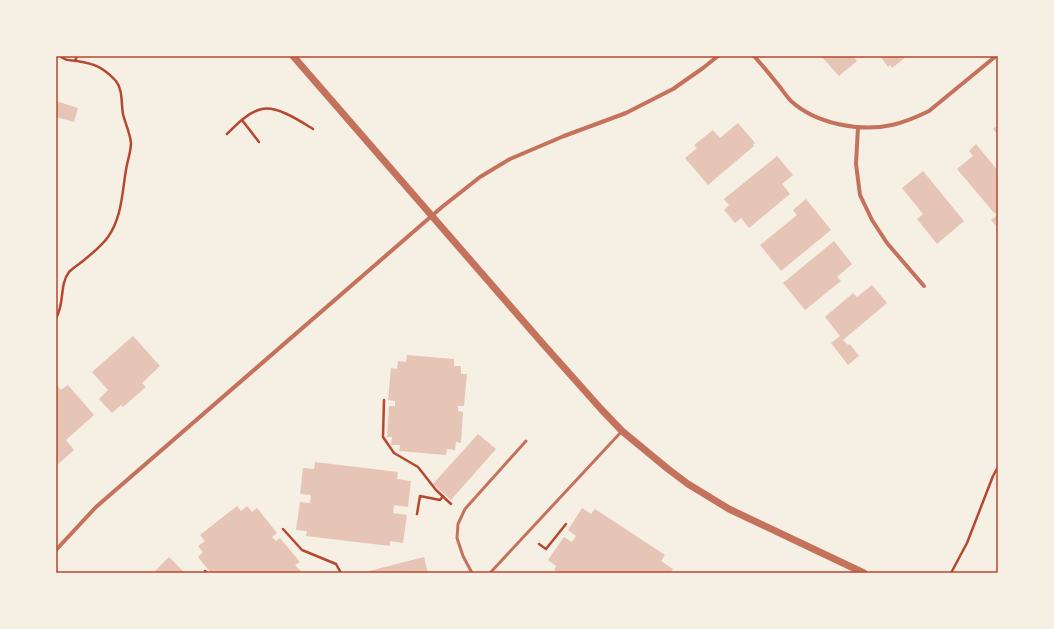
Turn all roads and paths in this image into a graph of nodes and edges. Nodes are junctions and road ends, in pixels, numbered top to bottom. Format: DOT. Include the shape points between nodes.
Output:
graph roads {
  1 [pos="60,56"];
  2 [pos="77,56"];
  3 [pos="293,56"];
  4 [pos="718,56"];
  5 [pos="754,56"];
  6 [pos="996,56"];
  7 [pos="75,61"];
  8 [pos="242,120"];
  9 [pos="858,127"];
  10 [pos="313,129"];
  11 [pos="226,134"];
  12 [pos="259,142"];
  13 [pos="433,216"];
  14 [pos="924,286"];
  15 [pos="56,318"];
  16 [pos="384,400"];
  17 [pos="622,431"];
  18 [pos="526,441"];
  19 [pos="998,467"];
  20 [pos="993,476"];
  21 [pos="998,478"];
  22 [pos="443,496"];
  23 [pos="451,504"];
  24 [pos="417,514"];
  25 [pos="566,524"];
  26 [pos="283,529"];
  27 [pos="539,544"];
  28 [pos="56,550"];
  29 [pos="341,573"];
  30 [pos="472,573"];
  31 [pos="490,573"];
  32 [pos="864,573"];
  33 [pos="951,573"];
  1 -- 7 [label="path" via="68,61"];
  2 -- 7 [label="path"];
  3 -- 13 [label="street"];
  4 -- 13 [label="street" via="673,89 626,113 510,159 474,181"];
  5 -- 9 [label="street" via="791,101 828,121"];
  6 -- 9 [label="street" via="920,116 890,126"];
  7 -- 15 [label="path" via="100,67 117,82 131,143 117,220 108,238 69,271 65,278 60,312"];
  8 -- 10 [label="path" via="262,109 275,110"];
  8 -- 11 [label="path"];
  8 -- 12 [label="path"];
  9 -- 14 [label="street" via="856,164 860,195 887,243"];
  13 -- 17 [label="street" via="549,351"];
  13 -- 28 [label="street" via="96,507"];
  16 -- 22 [label="path" via="383,437 394,452 418,467"];
  17 -- 31 [label="lane"];
  17 -- 32 [label="street" via="688,484 729,509"];
  18 -- 30 [label="lane" via="465,509 458,524 457,538"];
  19 -- 20 [label="path"];
  20 -- 21 [label="path"];
  20 -- 33 [label="path" via="967,543"];
  22 -- 23 [label="path"];
  22 -- 24 [label="path" via="440,500 420,496"];
  25 -- 27 [label="path" via="546,549"];
  26 -- 29 [label="path" via="302,550 336,564"];
}
